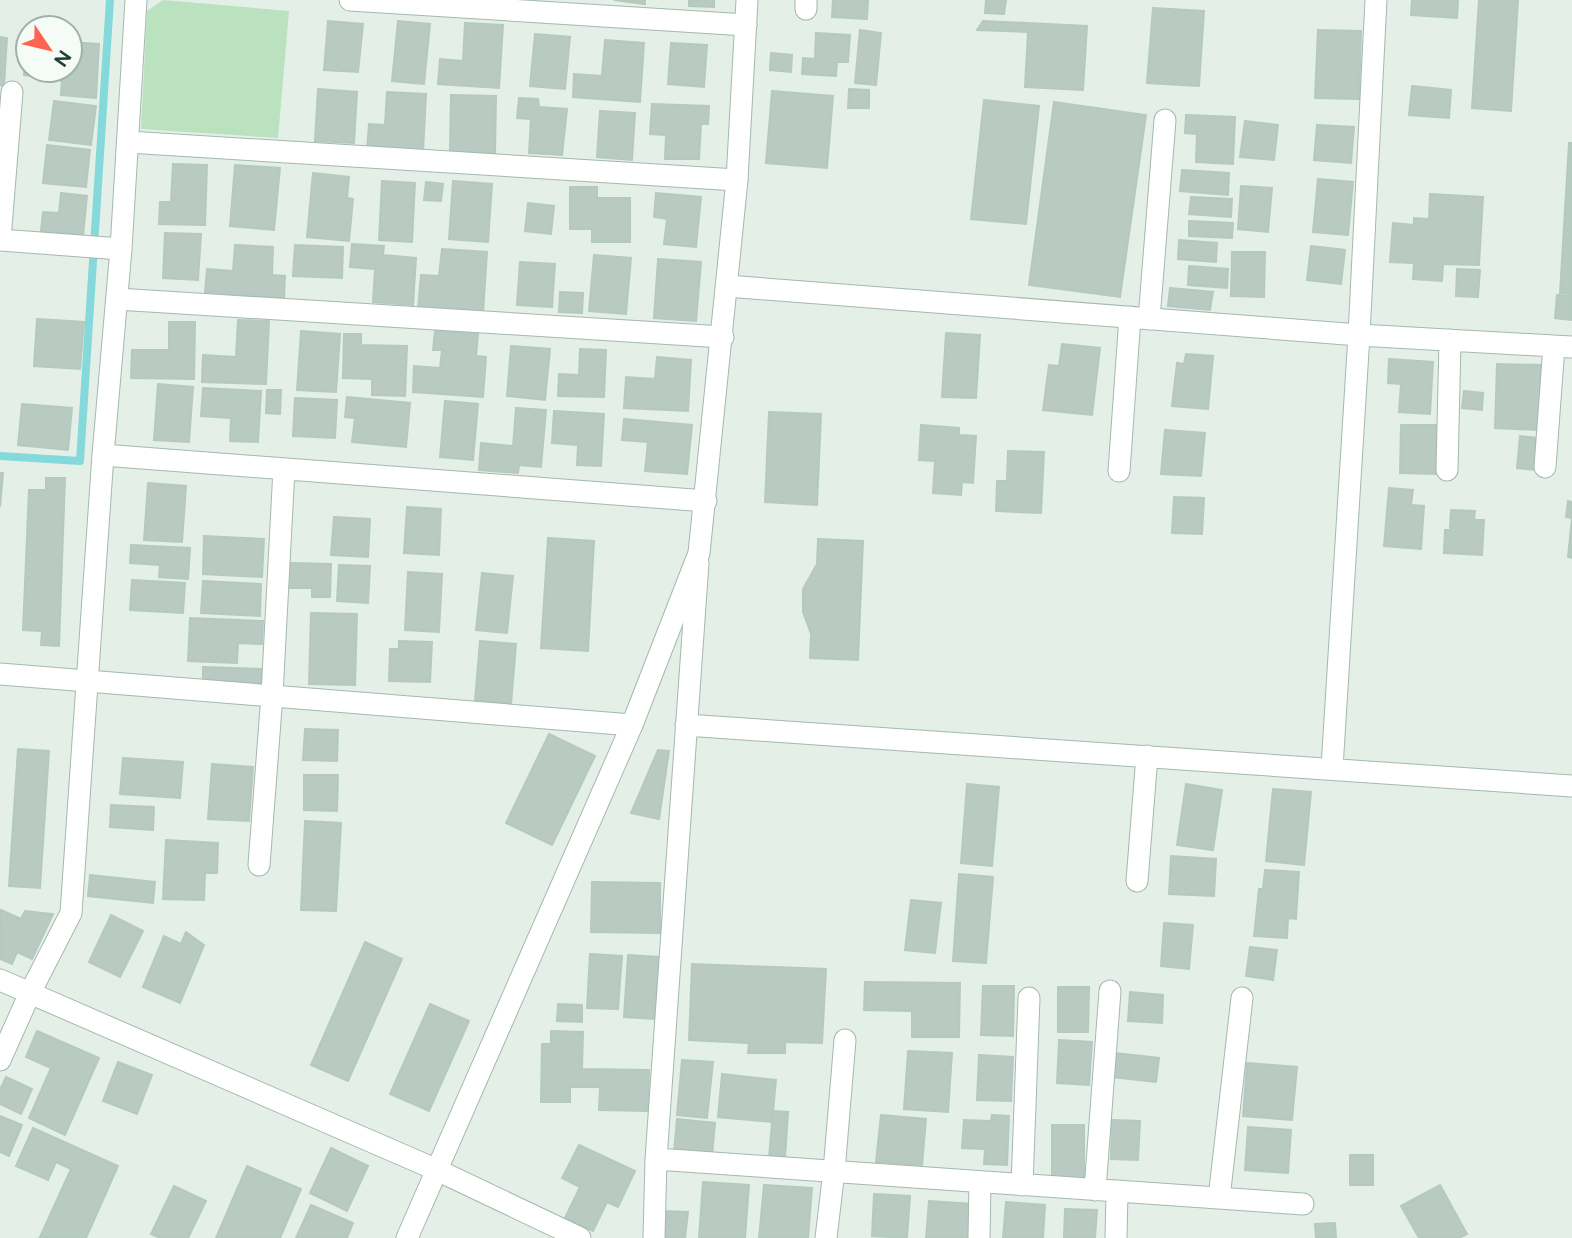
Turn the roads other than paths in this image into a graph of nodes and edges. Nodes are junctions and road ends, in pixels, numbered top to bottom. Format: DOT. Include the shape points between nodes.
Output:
graph roads {
  1 [pos="136,0"];
  2 [pos="350,0"];
  3 [pos="747,0"];
  4 [pos="1376,0"];
  5 [pos="746,25"];
  6 [pos="12,92"];
  7 [pos="1165,120"];
  8 [pos="128,142"];
  9 [pos="737,180"];
  10 [pos="0,240"];
  11 [pos="121,249"];
  12 [pos="727,286"];
  13 [pos="117,299"];
  14 [pos="1140,318"];
  15 [pos="1359,335"];
  16 [pos="723,337"];
  17 [pos="1450,340"];
  18 [pos="1563,346"];
  19 [pos="103,455"];
  20 [pos="1545,467"];
  21 [pos="284,469"];
  22 [pos="1447,470"];
  23 [pos="1119,471"];
  24 [pos="706,501"];
  25 [pos="699,553"];
  26 [pos="0,674"];
  27 [pos="87,679"];
  28 [pos="272,695"];
  29 [pos="632,725"];
  30 [pos="686,725"];
  31 [pos="1147,756"];
  32 [pos="1332,768"];
  33 [pos="1572,786"];
  34 [pos="259,864"];
  35 [pos="1137,881"];
  36 [pos="0,980"];
  37 [pos="1110,991"];
  38 [pos="30,993"];
  39 [pos="1029,998"];
  40 [pos="1242,998"];
  41 [pos="845,1040"];
  42 [pos="0,1060"];
  43 [pos="656,1159"];
  44 [pos="437,1170"];
  45 [pos="834,1171"];
  46 [pos="980,1182"];
  47 [pos="1022,1185"];
  48 [pos="1095,1190"];
  49 [pos="1117,1192"];
  50 [pos="1219,1198"];
  51 [pos="1303,1204"];
  52 [pos="407,1238"];
  53 [pos="580,1238"];
  54 [pos="654,1238"];
  55 [pos="826,1238"];
  56 [pos="979,1238"];
  57 [pos="1116,1238"];
  1 -- 8 [label="street"];
  2 -- 5 [label="street"];
  3 -- 5 [label="street"];
  4 -- 15 [label="street"];
  5 -- 9 [label="street"];
  6 -- 10 [label="street"];
  7 -- 14 [label="street"];
  8 -- 9 [label="street"];
  8 -- 11 [label="street"];
  9 -- 12 [label="street"];
  10 -- 11 [label="street"];
  11 -- 13 [label="street"];
  12 -- 14 [label="street"];
  12 -- 16 [label="street"];
  13 -- 16 [label="street"];
  13 -- 19 [label="street"];
  14 -- 15 [label="street"];
  14 -- 23 [label="street"];
  15 -- 17 [label="street"];
  15 -- 32 [label="street"];
  16 -- 24 [label="street"];
  17 -- 18 [label="street"];
  17 -- 22 [label="street"];
  18 -- 20 [label="street"];
  19 -- 21 [label="street"];
  19 -- 27 [label="street"];
  21 -- 24 [label="street"];
  21 -- 28 [label="street"];
  24 -- 25 [label="street"];
  25 -- 29 [label="street"];
  25 -- 30 [label="street"];
  26 -- 27 [label="street"];
  27 -- 28 [label="street"];
  27 -- 38 [label="street" via="71,913"];
  28 -- 29 [label="street"];
  28 -- 34 [label="street"];
  29 -- 44 [label="street"];
  30 -- 31 [label="street"];
  30 -- 43 [label="street"];
  31 -- 32 [label="street"];
  31 -- 35 [label="street"];
  32 -- 33 [label="street"];
  36 -- 38 [label="street"];
  37 -- 48 [label="street"];
  38 -- 42 [label="street"];
  38 -- 44 [label="street"];
  39 -- 47 [label="street"];
  40 -- 50 [label="street"];
  41 -- 45 [label="street"];
  43 -- 45 [label="street"];
  43 -- 54 [label="street"];
  44 -- 52 [label="street"];
  44 -- 53 [label="street"];
  45 -- 46 [label="street"];
  45 -- 55 [label="street"];
  46 -- 47 [label="street"];
  46 -- 56 [label="street"];
  47 -- 48 [label="street"];
  48 -- 49 [label="street"];
  49 -- 50 [label="street"];
  49 -- 57 [label="street"];
  50 -- 51 [label="street"];
}
